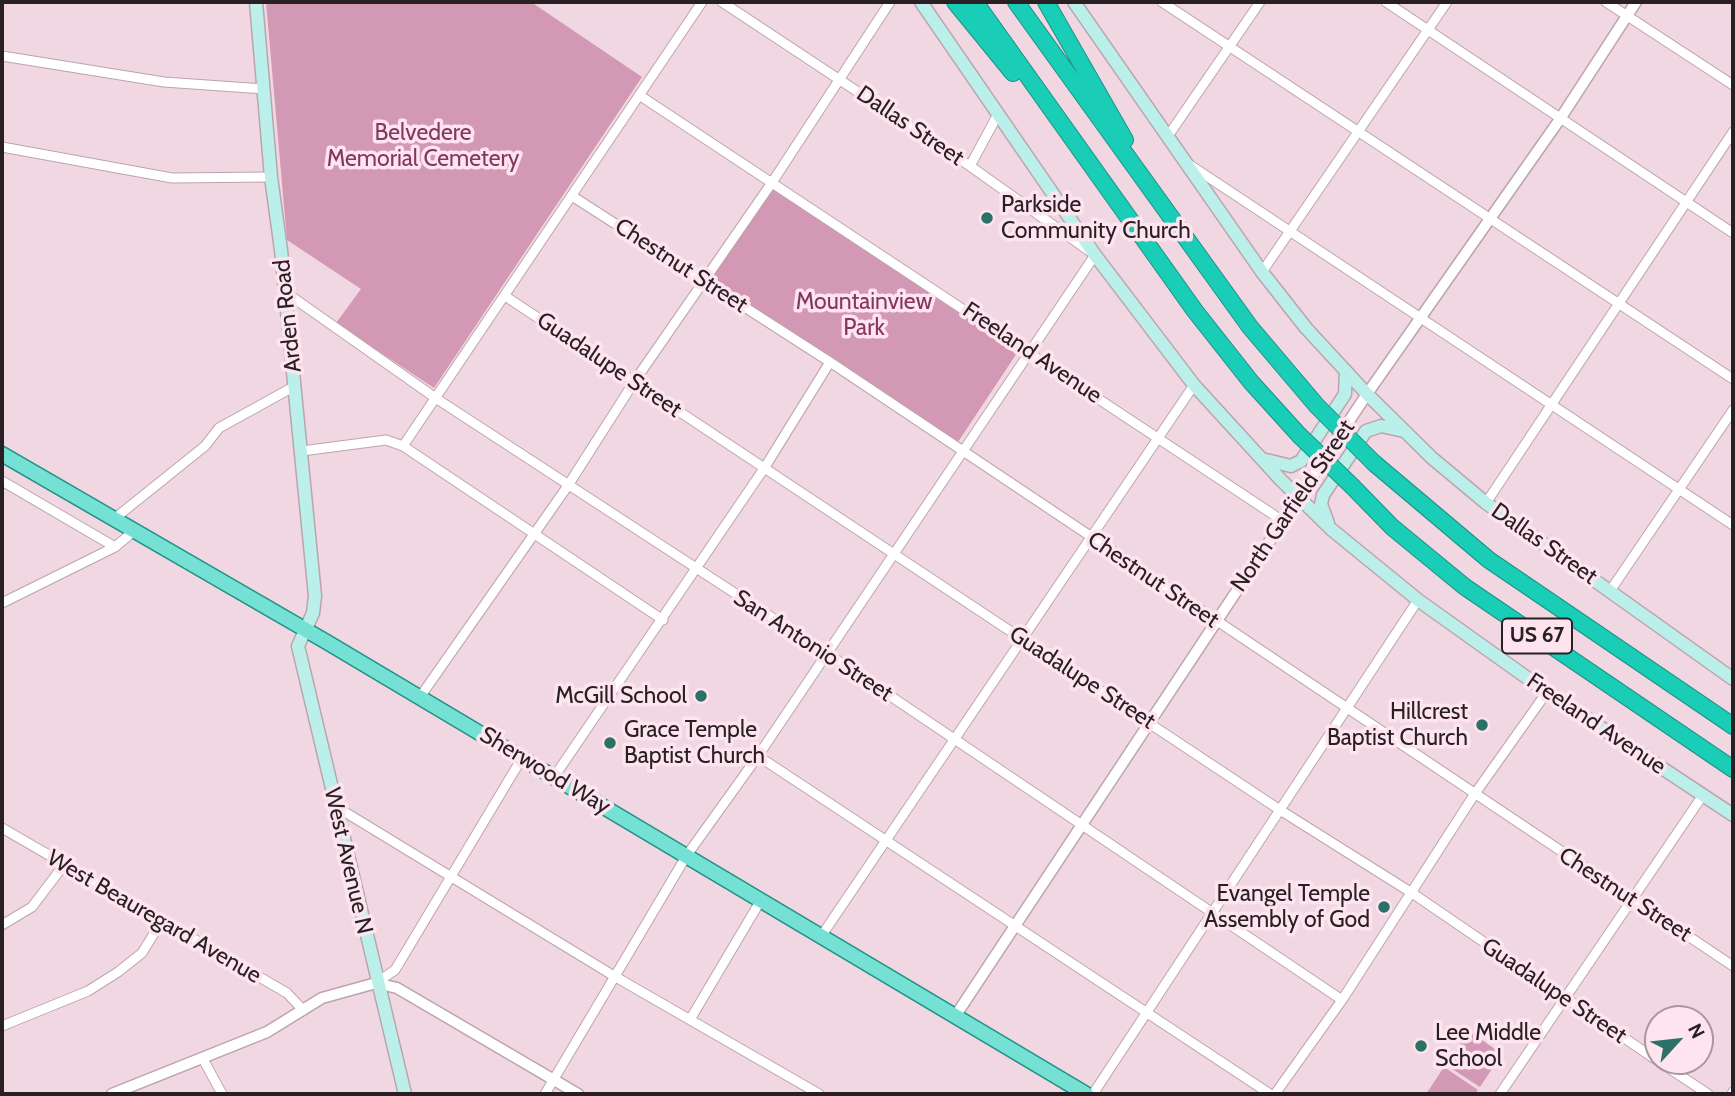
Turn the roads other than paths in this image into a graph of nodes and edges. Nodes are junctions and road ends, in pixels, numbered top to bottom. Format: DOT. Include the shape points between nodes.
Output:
graph roads {
  1 [pos="256,2"];
  2 [pos="702,2"];
  3 [pos="722,2"];
  4 [pos="890,2"];
  5 [pos="921,2"];
  6 [pos="955,2"];
  7 [pos="975,2"];
  8 [pos="1016,2"];
  9 [pos="1046,2"];
  10 [pos="1074,2"];
  11 [pos="1162,2"];
  12 [pos="1260,2"];
  13 [pos="1386,2"];
  14 [pos="1447,2"];
  15 [pos="1606,2"];
  16 [pos="1636,2"];
  17 [pos="1626,15"];
  18 [pos="1428,29"];
  19 [pos="1230,48"];
  20 [pos="2,56"];
  21 [pos="840,79"];
  22 [pos="1733,85"];
  23 [pos="264,89"];
  24 [pos="639,95"];
  25 [pos="997,116"];
  26 [pos="1560,119"];
  27 [pos="1359,131"];
  28 [pos="1733,132"];
  29 [pos="1168,136"];
  30 [pos="2,147"];
  31 [pos="1189,165"];
  32 [pos="970,166"];
  33 [pos="271,177"];
  34 [pos="773,181"];
  35 [pos="572,196"];
  36 [pos="1687,202"];
  37 [pos="1167,215"];
  38 [pos="1126,216"];
  39 [pos="1491,219"];
  40 [pos="1290,230"];
  41 [pos="1733,233"];
  42 [pos="1095,255"];
  43 [pos="1262,272"];
  44 [pos="704,281"];
  45 [pos="285,292"];
  46 [pos="505,296"];
  47 [pos="1619,303"];
  48 [pos="1420,317"];
  49 [pos="1029,351"];
  50 [pos="830,362"];
  51 [pos="1346,370"];
  52 [pos="1733,379"];
  53 [pos="634,382"];
  54 [pos="1194,385"];
  55 [pos="295,386"];
  56 [pos="1367,394"];
  57 [pos="437,399"];
  58 [pos="1550,406"];
  59 [pos="1733,411"];
  60 [pos="1404,431"];
  61 [pos="1158,437"];
  62 [pos="403,446"];
  63 [pos="302,451"];
  64 [pos="960,451"];
  65 [pos="2,454"];
  66 [pos="1262,459"];
  67 [pos="765,467"];
  68 [pos="2,481"];
  69 [pos="568,487"];
  70 [pos="1679,489"];
  71 [pos="1299,497"];
  72 [pos="1486,503"];
  73 [pos="114,519"];
  74 [pos="1283,521"];
  75 [pos="1733,526"];
  76 [pos="1331,528"];
  77 [pos="134,531"];
  78 [pos="533,531"];
  79 [pos="1091,539"];
  80 [pos="115,547"];
  81 [pos="892,553"];
  82 [pos="695,569"];
  83 [pos="1610,591"];
  84 [pos="1418,600"];
  85 [pos="2,603"];
  86 [pos="663,620"];
  87 [pos="1216,622"];
  88 [pos="305,629"];
  89 [pos="1592,630"];
  90 [pos="1024,640"];
  91 [pos="825,652"];
  92 [pos="1733,679"];
  93 [pos="1547,692"];
  94 [pos="420,697"];
  95 [pos="1628,700"];
  96 [pos="1347,709"];
  97 [pos="1733,713"];
  98 [pos="1150,722"];
  99 [pos="1733,726"];
  100 [pos="955,741"];
  101 [pos="758,756"];
  102 [pos="522,758"];
  103 [pos="1733,769"];
  104 [pos="554,777"];
  105 [pos="1733,780"];
  106 [pos="1474,795"];
  107 [pos="1703,795"];
  108 [pos="335,806"];
  109 [pos="1280,810"];
  110 [pos="1733,815"];
  111 [pos="1080,827"];
  112 [pos="2,828"];
  113 [pos="886,842"];
  114 [pos="687,855"];
  115 [pos="64,866"];
  116 [pos="453,875"];
  117 [pos="1412,893"];
  118 [pos="761,900"];
  119 [pos="1632,900"];
  120 [pos="1212,914"];
  121 [pos="161,922"];
  122 [pos="2,925"];
  123 [pos="1014,927"];
  124 [pos="822,935"];
  125 [pos="1733,965"];
  126 [pos="614,976"];
  127 [pos="376,983"];
  128 [pos="1566,999"];
  129 [pos="1342,1000"];
  130 [pos="303,1010"];
  131 [pos="1148,1011"];
  132 [pos="956,1015"];
  133 [pos="691,1018"];
  134 [pos="2,1026"];
  135 [pos="1644,1052"];
  136 [pos="203,1059"];
  137 [pos="1679,1075"];
  138 [pos="553,1080"];
  139 [pos="112,1094"];
  140 [pos="222,1094"];
  141 [pos="404,1094"];
  142 [pos="545,1094"];
  143 [pos="578,1094"];
  144 [pos="819,1094"];
  145 [pos="1086,1094"];
  146 [pos="1093,1094"];
  147 [pos="1273,1094"];
  148 [pos="1500,1094"];
  149 [pos="1708,1094"];
  1 -- 23 [label="main road, Arden Road"];
  2 -- 24 [label="street"];
  3 -- 21 [label="street, Dallas Street"];
  4 -- 21 [label="street"];
  5 -- 25 [label="main road, Freeland Avenue"];
  6 -- 38 [label="highway"];
  7 -- 38 [label="highway, US 67"];
  8 -- 37 [label="highway, US 67"];
  9 -- 37 [label="highway"];
  10 -- 29 [label="main road, Dallas Street"];
  11 -- 19 [label="street"];
  12 -- 19 [label="street"];
  13 -- 18 [label="street"];
  14 -- 18 [label="street"];
  15 -- 17 [label="street"];
  16 -- 17 [label="street, North Garfield Street"];
  17 -- 22 [label="street"];
  17 -- 26 [label="street, North Garfield Street"];
  18 -- 26 [label="street"];
  18 -- 27 [label="street"];
  19 -- 27 [label="street"];
  19 -- 29 [label="street"];
  20 -- 23 [label="street" via="164,82"];
  21 -- 32 [label="street, Dallas Street"];
  21 -- 34 [label="street"];
  23 -- 33 [label="main road, Arden Road"];
  24 -- 34 [label="street, Freeland Avenue"];
  24 -- 35 [label="street"];
  25 -- 32 [label="street"];
  25 -- 42 [label="main road, Freeland Avenue"];
  26 -- 36 [label="street"];
  26 -- 39 [label="street, North Garfield Street"];
  27 -- 39 [label="street"];
  27 -- 40 [label="street"];
  28 -- 36 [label="street"];
  29 -- 31 [label="main road, Dallas Street"];
  30 -- 33 [label="street" via="172,178"];
  31 -- 40 [label="street"];
  31 -- 43 [label="main road, Dallas Street"];
  32 -- 42 [label="street, Dallas Street"];
  33 -- 45 [label="main road, Arden Road"];
  34 -- 44 [label="street"];
  34 -- 49 [label="street, Freeland Avenue"];
  35 -- 44 [label="street, Chestnut Street"];
  35 -- 46 [label="street"];
  36 -- 41 [label="street"];
  36 -- 47 [label="street"];
  37 -- 89 [label="highway, US 67, bridge" via="1250,327 1317,406 1374,463 1489,560"];
  38 -- 95 [label="highway, US 67, bridge" via="1251,383 1392,527 1465,587"];
  39 -- 47 [label="street"];
  39 -- 48 [label="street, North Garfield Street"];
  40 -- 43 [label="street"];
  40 -- 48 [label="street"];
  42 -- 49 [label="street"];
  42 -- 54 [label="main road, Freeland Avenue"];
  43 -- 51 [label="main road, Dallas Street"];
  44 -- 50 [label="street, Chestnut Street"];
  44 -- 53 [label="street"];
  45 -- 55 [label="main road, Arden Road"];
  45 -- 57 [label="street, San Antonio Street"];
  46 -- 53 [label="street, Guadalupe Street"];
  46 -- 57 [label="street"];
  47 -- 52 [label="street"];
  47 -- 58 [label="street"];
  48 -- 56 [label="street, North Garfield Street"];
  48 -- 58 [label="street"];
  49 -- 61 [label="street, Freeland Avenue"];
  49 -- 64 [label="street"];
  50 -- 64 [label="street, Chestnut Street"];
  50 -- 67 [label="street"];
  51 -- 56 [label="main road, Dallas Street"];
  51 -- 66 [label="main road" via="1345,394 1301,461 1291,467"];
  53 -- 67 [label="street, Guadalupe Street"];
  53 -- 69 [label="street"];
  54 -- 61 [label="street"];
  54 -- 66 [label="main road, Freeland Avenue"];
  55 -- 63 [label="main road, Arden Road"];
  55 -- 73 [label="street" via="219,428 205,446"];
  56 -- 60 [label="main road, Dallas Street"];
  56 -- 71 [label="street, North Garfield Street"];
  57 -- 62 [label="street"];
  57 -- 69 [label="street, San Antonio Street"];
  58 -- 70 [label="street"];
  58 -- 72 [label="street"];
  59 -- 70 [label="street"];
  60 -- 72 [label="main road, Dallas Street"];
  60 -- 76 [label="main road" via="1381,426 1366,431 1323,495 1321,505"];
  61 -- 74 [label="street, Freeland Avenue"];
  61 -- 79 [label="street"];
  62 -- 63 [label="street" via="386,440"];
  62 -- 78 [label="street"];
  63 -- 88 [label="main road, Arden Road" via="315,596"];
  64 -- 79 [label="street, Chestnut Street"];
  64 -- 81 [label="street"];
  65 -- 73 [label="main road, Sherwood Way"];
  66 -- 71 [label="main road, Freeland Avenue"];
  67 -- 81 [label="street, Guadalupe Street"];
  67 -- 82 [label="street"];
  68 -- 80 [label="street"];
  69 -- 78 [label="street"];
  69 -- 82 [label="street, San Antonio Street"];
  70 -- 75 [label="street"];
  70 -- 83 [label="street"];
  71 -- 74 [label="street, North Garfield Street"];
  71 -- 76 [label="main road, Freeland Avenue"];
  72 -- 83 [label="main road, Dallas Street"];
  73 -- 77 [label="main road, Sherwood Way"];
  74 -- 87 [label="street, North Garfield Street"];
  76 -- 84 [label="main road, Freeland Avenue"];
  77 -- 80 [label="street"];
  77 -- 88 [label="main road, Sherwood Way"];
  78 -- 86 [label="street"];
  78 -- 94 [label="street"];
  79 -- 87 [label="street, Chestnut Street"];
  79 -- 90 [label="street"];
  80 -- 85 [label="street"];
  81 -- 90 [label="street, Guadalupe Street"];
  81 -- 91 [label="street"];
  82 -- 86 [label="street"];
  82 -- 91 [label="street, San Antonio Street"];
  83 -- 92 [label="main road, Dallas Street"];
  84 -- 93 [label="main road, Freeland Avenue"];
  84 -- 96 [label="street"];
  86 -- 104 [label="street"];
  87 -- 96 [label="street, Chestnut Street"];
  87 -- 98 [label="street, North Garfield Street"];
  88 -- 94 [label="main road, Sherwood Way"];
  88 -- 108 [label="main road, West Avenue N" via="298,646"];
  89 -- 97 [label="highway"];
  89 -- 99 [label="highway, US 67"];
  90 -- 98 [label="street, Guadalupe Street"];
  90 -- 100 [label="street"];
  91 -- 100 [label="street, San Antonio Street"];
  91 -- 101 [label="street"];
  93 -- 106 [label="street"];
  93 -- 107 [label="main road, Freeland Avenue"];
  94 -- 102 [label="main road, Sherwood Way"];
  95 -- 103 [label="highway, US 67"];
  95 -- 105 [label="highway"];
  96 -- 106 [label="street, Chestnut Street"];
  96 -- 109 [label="street"];
  98 -- 109 [label="street, Guadalupe Street"];
  98 -- 111 [label="street, North Garfield Street"];
  100 -- 111 [label="street, San Antonio Street"];
  100 -- 113 [label="street"];
  101 -- 113 [label="street"];
  101 -- 114 [label="street"];
  102 -- 104 [label="main road, Sherwood Way"];
  102 -- 116 [label="street"];
  104 -- 114 [label="main road, Sherwood Way"];
  106 -- 117 [label="street"];
  106 -- 119 [label="street, Chestnut Street"];
  107 -- 110 [label="main road, Freeland Avenue"];
  107 -- 119 [label="street"];
  108 -- 116 [label="street"];
  108 -- 127 [label="main road, West Avenue N"];
  109 -- 117 [label="street, Guadalupe Street"];
  109 -- 120 [label="street"];
  111 -- 120 [label="street, San Antonio Street"];
  111 -- 123 [label="street, North Garfield Street"];
  112 -- 115 [label="street, West Beauregard Avenue"];
  113 -- 123 [label="street"];
  113 -- 124 [label="street"];
  114 -- 118 [label="main road, Sherwood Way"];
  114 -- 126 [label="street"];
  115 -- 121 [label="street, West Beauregard Avenue"];
  115 -- 122 [label="street" via="32,907"];
  116 -- 126 [label="street"];
  116 -- 127 [label="street" via="395,970"];
  117 -- 128 [label="street, Guadalupe Street"];
  117 -- 129 [label="street"];
  118 -- 124 [label="main road, Sherwood Way"];
  118 -- 133 [label="street"];
  119 -- 125 [label="street, Chestnut Street"];
  119 -- 128 [label="street"];
  120 -- 129 [label="street, San Antonio Street"];
  120 -- 131 [label="street"];
  121 -- 130 [label="street, West Beauregard Avenue" via="287,993"];
  121 -- 134 [label="street" via="142,953 118,972 88,991"];
  123 -- 131 [label="street"];
  123 -- 132 [label="street, North Garfield Street"];
  124 -- 132 [label="main road, Sherwood Way"];
  126 -- 133 [label="street"];
  126 -- 138 [label="street"];
  127 -- 130 [label="street" via="322,998"];
  127 -- 138 [label="street" via="397,988"];
  127 -- 141 [label="main road, West Avenue N"];
  128 -- 135 [label="street, Guadalupe Street"];
  128 -- 148 [label="street"];
  129 -- 147 [label="street"];
  130 -- 136 [label="street" via="267,1032"];
  131 -- 146 [label="street"];
  131 -- 147 [label="street"];
  132 -- 145 [label="main road, Sherwood Way"];
  133 -- 144 [label="street"];
  136 -- 139 [label="street"];
  136 -- 140 [label="street"];
  137 -- 149 [label="street, Guadalupe Street"];
  138 -- 142 [label="street"];
  138 -- 143 [label="street"];
}
